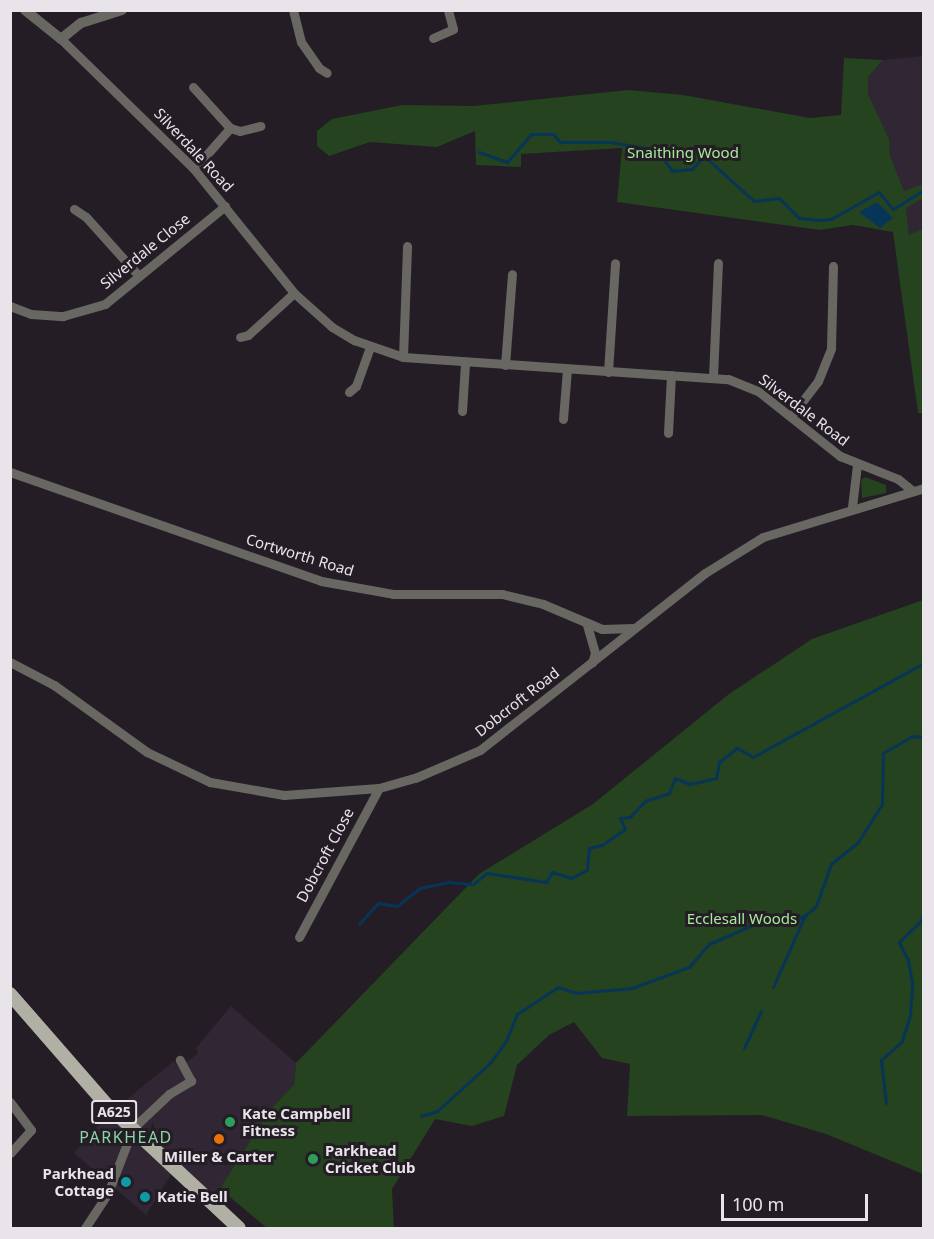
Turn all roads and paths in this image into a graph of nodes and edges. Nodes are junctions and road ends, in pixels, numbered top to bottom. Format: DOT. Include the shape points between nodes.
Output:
graph roads {
  1 [pos="25,10"];
  2 [pos="122,10"];
  3 [pos="293,10"];
  4 [pos="448,10"];
  5 [pos="434,38"];
  6 [pos="61,39"];
  7 [pos="327,73"];
  8 [pos="193,87"];
  9 [pos="260,126"];
  10 [pos="230,128"];
  11 [pos="194,169"];
  12 [pos="225,206"];
  13 [pos="74,209"];
  14 [pos="407,246"];
  15 [pos="615,263"];
  16 [pos="718,263"];
  17 [pos="833,266"];
  18 [pos="512,274"];
  19 [pos="139,276"];
  20 [pos="294,293"];
  21 [pos="10,306"];
  22 [pos="240,337"];
  23 [pos="370,347"];
  24 [pos="403,357"];
  25 [pos="465,363"];
  26 [pos="505,365"];
  27 [pos="567,369"];
  28 [pos="608,372"];
  29 [pos="671,375"];
  30 [pos="713,377"];
  31 [pos="349,392"];
  32 [pos="462,411"];
  33 [pos="791,416"];
  34 [pos="563,419"];
  35 [pos="668,433"];
  36 [pos="857,465"];
  37 [pos="10,472"];
  38 [pos="924,488"];
  39 [pos="913,491"];
  40 [pos="852,507"];
  41 [pos="587,625"];
  42 [pos="636,628"];
  43 [pos="10,662"];
  44 [pos="592,663"];
  45 [pos="379,788"];
  46 [pos="299,937"];
  47 [pos="10,994"];
  48 [pos="180,1060"];
  49 [pos="10,1102"];
  50 [pos="132,1128"];
  51 [pos="10,1153"];
  52 [pos="225,1223"];
  53 [pos="85,1228"];
  54 [pos="239,1228"];
  1 -- 6 [label="street"];
  2 -- 6 [label="street" via="81,22"];
  3 -- 7 [label="street" via="301,42"];
  4 -- 5 [label="street" via="453,29"];
  6 -- 11 [label="street, Silverdale Road"];
  8 -- 10 [label="street"];
  9 -- 10 [label="street" via="240,131"];
  10 -- 11 [label="street"];
  11 -- 12 [label="street, Silverdale Road"];
  12 -- 19 [label="street, Silverdale Close"];
  12 -- 20 [label="street, Silverdale Road"];
  13 -- 19 [label="street" via="86,216"];
  14 -- 24 [label="street"];
  15 -- 28 [label="street"];
  16 -- 30 [label="street"];
  17 -- 33 [label="street" via="831,348 818,381"];
  18 -- 26 [label="street"];
  19 -- 21 [label="street, Silverdale Close" via="105,304 77,314 47,316"];
  20 -- 22 [label="street" via="248,335"];
  20 -- 23 [label="street, Silverdale Road" via="332,327"];
  23 -- 24 [label="street, Silverdale Road"];
  23 -- 31 [label="street" via="356,386"];
  24 -- 25 [label="street, Silverdale Road"];
  25 -- 26 [label="street, Silverdale Road"];
  25 -- 32 [label="street"];
  26 -- 27 [label="street, Silverdale Road"];
  27 -- 28 [label="street, Silverdale Road"];
  27 -- 34 [label="street"];
  28 -- 29 [label="street, Silverdale Road"];
  29 -- 30 [label="street, Silverdale Road"];
  29 -- 35 [label="street"];
  30 -- 33 [label="street, Silverdale Road" via="744,384"];
  33 -- 36 [label="street, Silverdale Road"];
  36 -- 39 [label="street, Silverdale Road" via="898,479"];
  36 -- 40 [label="street"];
  37 -- 41 [label="street, Cortworth Road" via="321,580 393,594 502,594 543,604"];
  38 -- 39 [label="street, Dobcroft Road"];
  39 -- 40 [label="street, Dobcroft Road"];
  40 -- 42 [label="street, Dobcroft Road" via="763,537 705,573"];
  41 -- 42 [label="street, Cortworth Road" via="616,631"];
  41 -- 44 [label="street" via="595,653"];
  42 -- 44 [label="street, Dobcroft Road"];
  43 -- 45 [label="street, Dobcroft Road" via="54,685 147,752 210,782 285,795"];
  44 -- 45 [label="street, Dobcroft Road" via="480,750"];
  45 -- 46 [label="street, Dobcroft Close"];
  47 -- 50 [label="main road, A625" via="107,1106"];
  48 -- 50 [label="street" via="191,1081 169,1094"];
  49 -- 51 [label="street" via="31,1130"];
  50 -- 52 [label="main road, A625"];
  50 -- 53 [label="street" via="108,1193"];
  52 -- 54 [label="main road, A625"];
}
